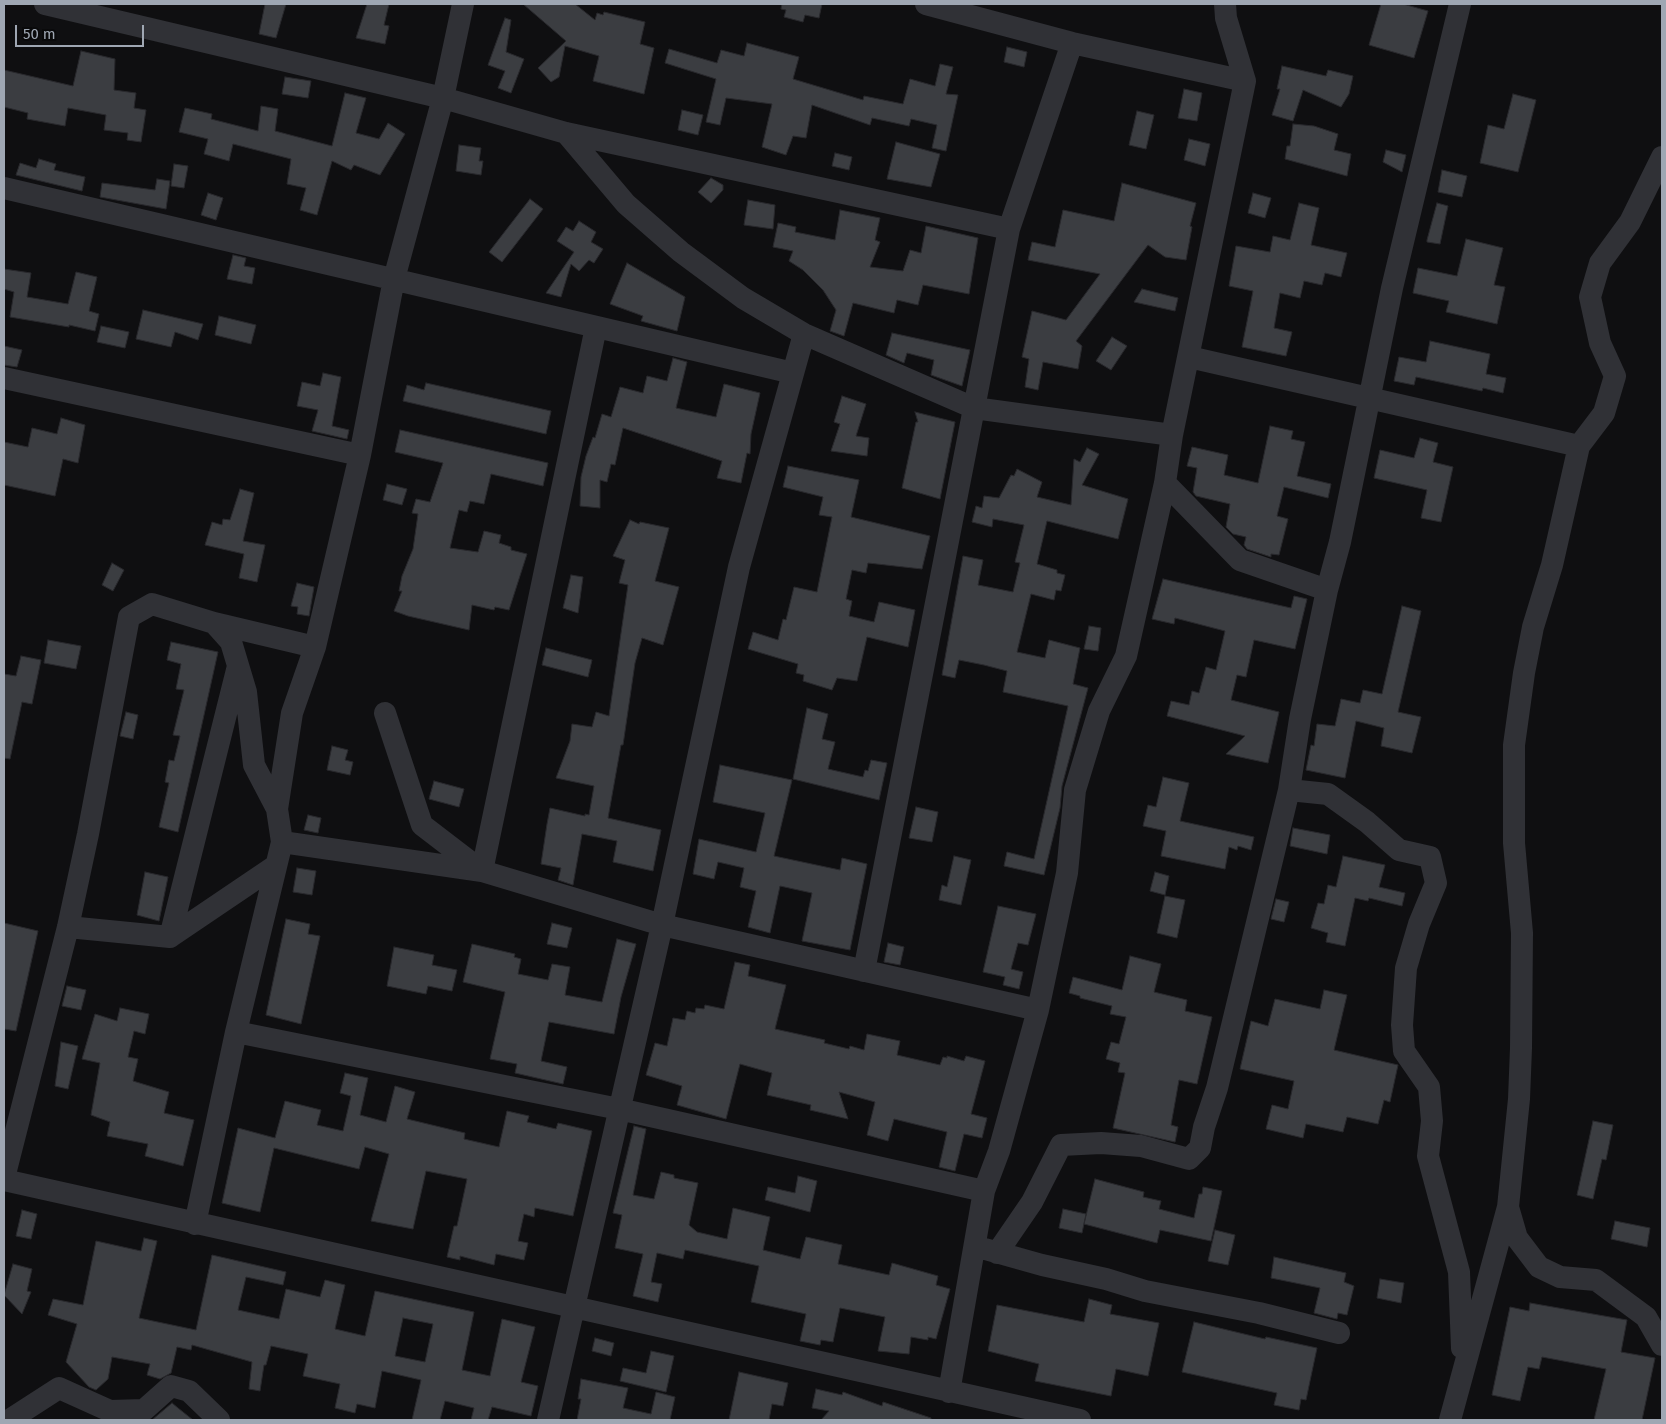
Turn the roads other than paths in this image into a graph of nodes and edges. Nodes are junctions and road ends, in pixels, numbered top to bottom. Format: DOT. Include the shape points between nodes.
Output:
graph roads {
  1 [pos="45,4"];
  2 [pos="463,4"];
  3 [pos="926,4"];
  4 [pos="1225,4"];
  5 [pos="1460,4"];
  6 [pos="1072,42"];
  7 [pos="1245,81"];
  8 [pos="443,98"];
  9 [pos="566,134"];
  10 [pos="1662,156"];
  11 [pos="4,188"];
  12 [pos="1009,229"];
  13 [pos="394,279"];
  14 [pos="596,327"];
  15 [pos="804,334"];
  16 [pos="1189,357"];
  17 [pos="793,373"];
  18 [pos="4,378"];
  19 [pos="1369,397"];
  20 [pos="974,408"];
  21 [pos="1172,435"];
  22 [pos="1579,446"];
  23 [pos="360,455"];
  24 [pos="1165,483"];
  25 [pos="1327,590"];
  26 [pos="214,622"];
  27 [pos="315,647"];
  28 [pos="238,666"];
  29 [pos="385,713"];
  30 [pos="1289,790"];
  31 [pos="276,809"];
  32 [pos="282,842"];
  33 [pos="276,866"];
  34 [pos="482,871"];
  35 [pos="662,925"];
  36 [pos="68,927"];
  37 [pos="170,937"];
  38 [pos="864,972"];
  39 [pos="1038,1010"];
  40 [pos="236,1032"];
  41 [pos="619,1109"];
  42 [pos="4,1179"];
  43 [pos="984,1192"];
  44 [pos="1508,1207"];
  45 [pos="195,1224"];
  46 [pos="974,1247"];
  47 [pos="997,1253"];
  48 [pos="573,1307"];
  49 [pos="1339,1334"];
  50 [pos="1662,1345"];
  51 [pos="1463,1370"];
  52 [pos="949,1392"];
  53 [pos="11,1419"];
  54 [pos="219,1420"];
  55 [pos="548,1420"];
  56 [pos="1080,1420"];
  57 [pos="1450,1420"];
  1 -- 8 [label="street"];
  2 -- 8 [label="street"];
  3 -- 6 [label="street"];
  4 -- 7 [label="street" via="1226,18"];
  5 -- 19 [label="street"];
  6 -- 7 [label="street"];
  6 -- 12 [label="street"];
  7 -- 16 [label="street"];
  8 -- 9 [label="street"];
  8 -- 13 [label="street"];
  9 -- 12 [label="street"];
  9 -- 15 [label="street" via="626,204 681,252 743,298"];
  10 -- 22 [label="street" via="1630,222 1600,263 1590,297 1600,343 1615,376 1604,413"];
  11 -- 13 [label="street"];
  12 -- 20 [label="street"];
  13 -- 14 [label="street"];
  13 -- 23 [label="street"];
  14 -- 17 [label="street"];
  14 -- 34 [label="street"];
  15 -- 17 [label="street"];
  15 -- 20 [label="street"];
  16 -- 19 [label="street"];
  16 -- 21 [label="street"];
  17 -- 35 [label="street" via="739,567"];
  18 -- 23 [label="street"];
  19 -- 22 [label="street"];
  19 -- 25 [label="street"];
  20 -- 21 [label="street"];
  20 -- 38 [label="street"];
  21 -- 24 [label="street"];
  22 -- 44 [label="street" via="1552,564 1533,627 1514,745 1514,843 1522,933 1521,1038 1519,1099"];
  23 -- 27 [label="street"];
  24 -- 25 [label="street" via="1240,560"];
  24 -- 39 [label="street" via="1126,656 1099,711 1075,790 1067,873"];
  25 -- 30 [label="street"];
  26 -- 27 [label="street"];
  26 -- 28 [label="street" via="231,642"];
  26 -- 36 [label="street" via="152,604 130,617"];
  27 -- 31 [label="street" via="292,713"];
  28 -- 31 [label="street" via="246,692 254,765"];
  28 -- 37 [label="street"];
  29 -- 34 [label="street" via="422,825"];
  30 -- 47 [label="street" via="1200,1148 1189,1159 1141,1146 1061,1145 1032,1202"];
  30 -- 51 [label="street" via="1328,794 1399,850 1430,857 1436,883 1406,968 1402,1025 1404,1051 1429,1087 1432,1120 1428,1156 1458,1272"];
  31 -- 32 [label="street"];
  32 -- 33 [label="street"];
  32 -- 34 [label="street"];
  33 -- 37 [label="street"];
  33 -- 40 [label="street"];
  34 -- 35 [label="street"];
  35 -- 38 [label="street"];
  35 -- 41 [label="street"];
  36 -- 37 [label="street"];
  36 -- 42 [label="street"];
  38 -- 39 [label="street"];
  39 -- 43 [label="street" via="999,1151"];
  40 -- 41 [label="street"];
  40 -- 45 [label="street"];
  41 -- 43 [label="street"];
  41 -- 48 [label="street"];
  42 -- 45 [label="street"];
  43 -- 46 [label="street"];
  44 -- 50 [label="street" via="1517,1238 1539,1267 1560,1277 1596,1280 1646,1317"];
  44 -- 51 [label="street"];
  45 -- 48 [label="street"];
  46 -- 47 [label="street"];
  46 -- 52 [label="street"];
  47 -- 49 [label="street" via="1145,1291 1259,1313"];
  48 -- 52 [label="street"];
  48 -- 55 [label="street"];
  51 -- 57 [label="street"];
  52 -- 56 [label="street"];
  53 -- 54 [label="street" via="59,1388 110,1411 144,1410 172,1386 189,1392"];
}
